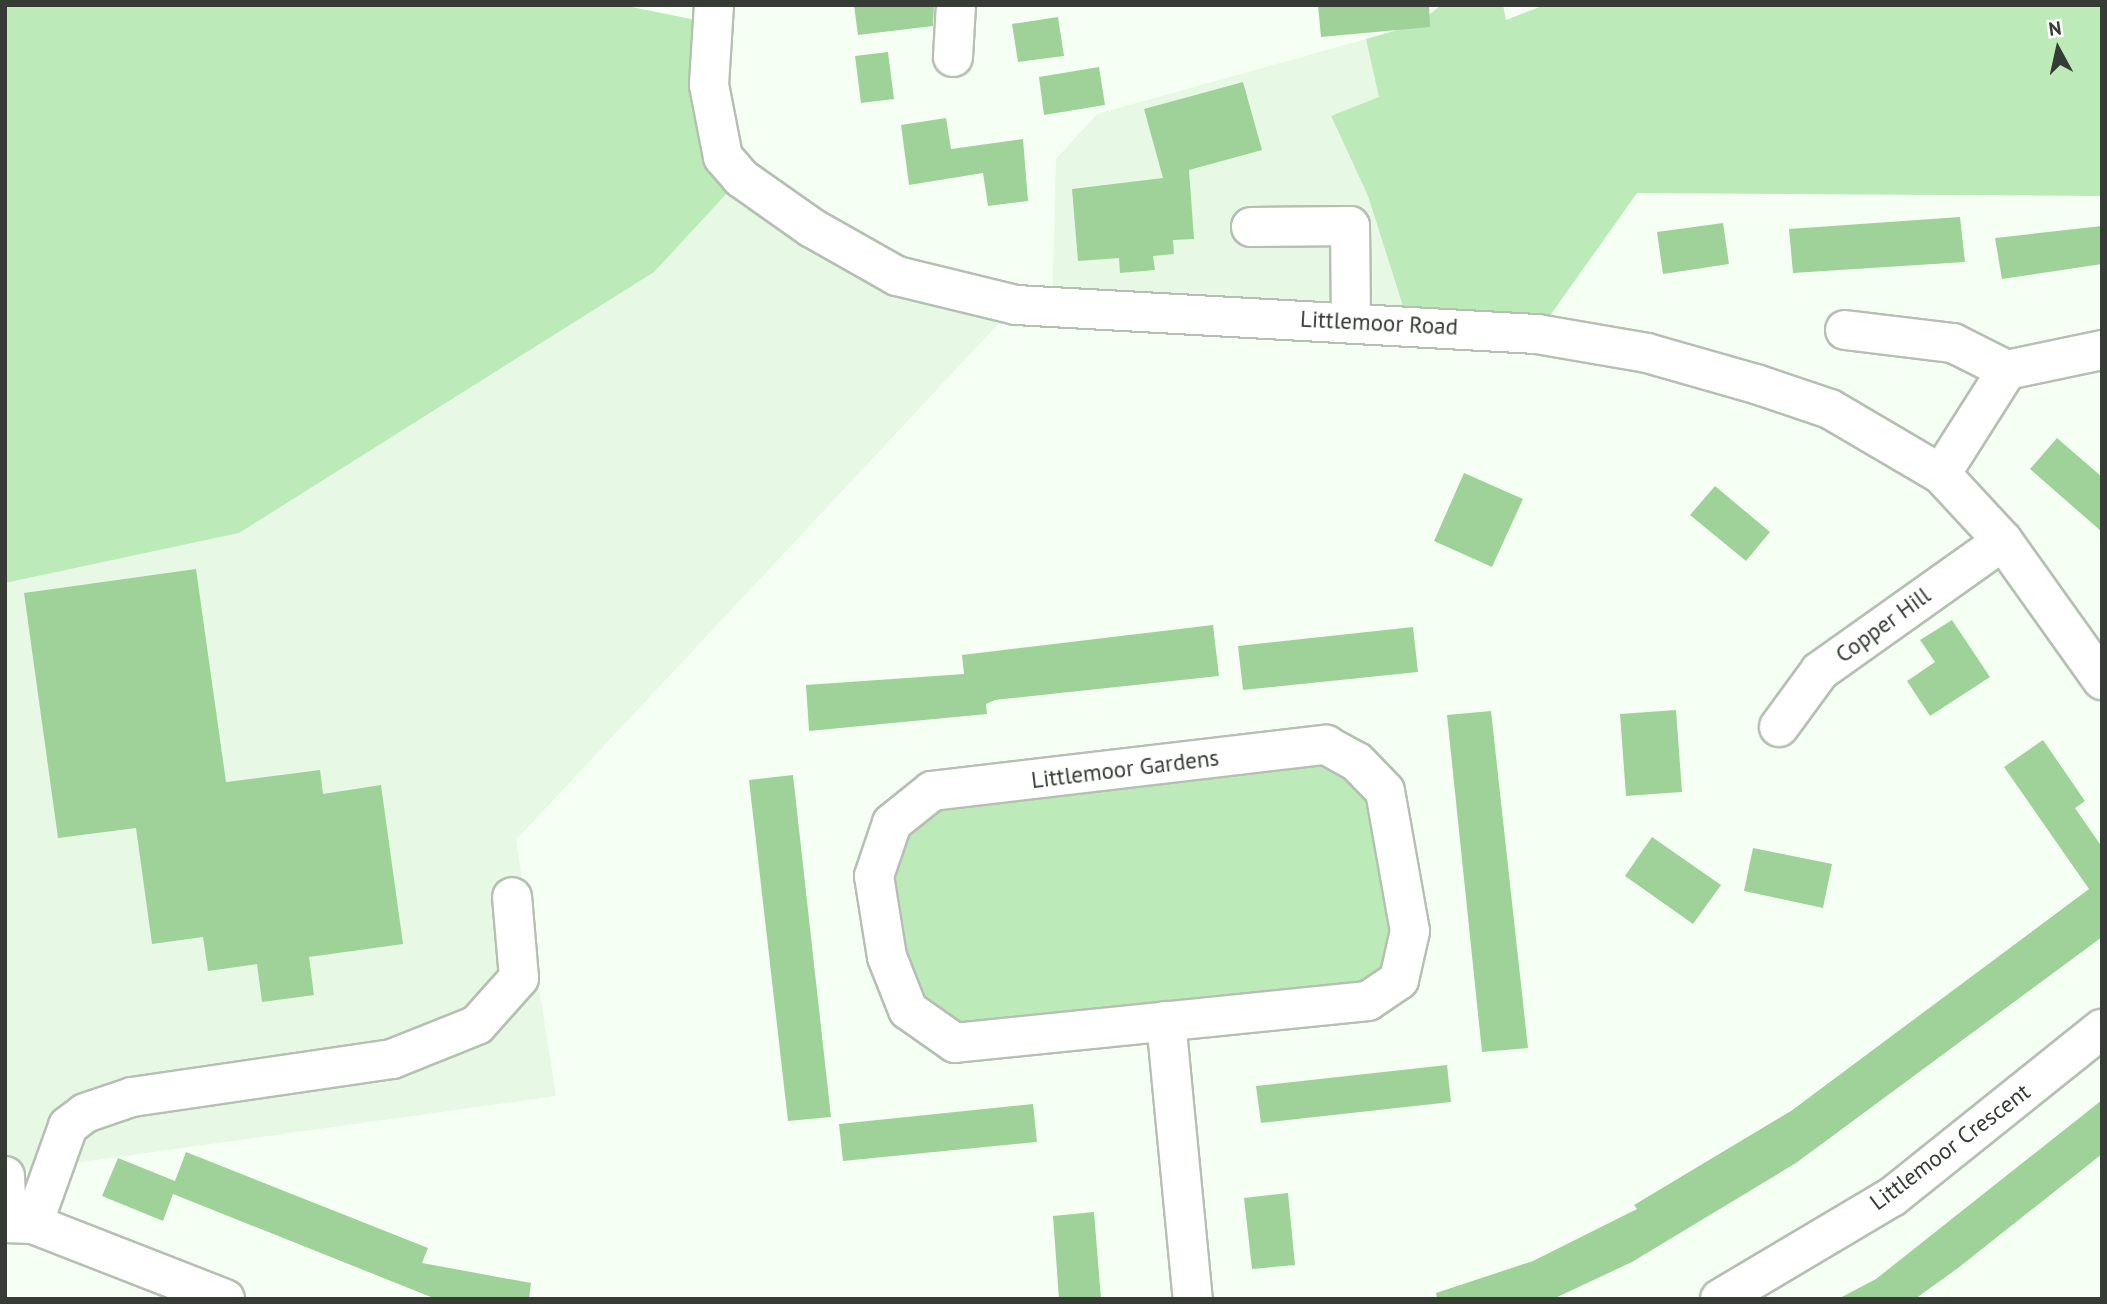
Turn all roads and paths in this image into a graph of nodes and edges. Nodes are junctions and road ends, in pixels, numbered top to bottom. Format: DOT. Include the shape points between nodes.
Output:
graph roads {
  1 [pos="714,5"];
  2 [pos="956,5"];
  3 [pos="953,57"];
  4 [pos="1251,227"];
  5 [pos="1351,320"];
  6 [pos="1845,330"];
  7 [pos="2102,350"];
  8 [pos="2007,370"];
  9 [pos="1941,474"];
  10 [pos="2003,541"];
  11 [pos="2102,680"];
  12 [pos="1779,727"];
  13 [pos="512,897"];
  14 [pos="1166,1021"];
  15 [pos="2102,1029"];
  16 [pos="5,1175"];
  17 [pos="16,1223"];
  18 [pos="225,1299"];
  19 [pos="1193,1299"];
  20 [pos="1720,1299"];
  1 -- 5 [label="street, Littlemoor Road" via="709,85 723,157 741,178 812,228 897,276 1016,305"];
  2 -- 3 [label="street"];
  4 -- 5 [label="street" via="1350,226"];
  5 -- 9 [label="street, Littlemoor Road" via="1537,334 1647,353 1830,409"];
  6 -- 8 [label="street" via="1953,343"];
  7 -- 8 [label="street"];
  8 -- 9 [label="street"];
  9 -- 10 [label="street, Littlemoor Road"];
  10 -- 11 [label="street, Littlemoor Road"];
  10 -- 12 [label="street, Copper Hill" via="1820,671"];
  13 -- 17 [label="street" via="519,978 477,1025 392,1059 132,1097 85,1113 68,1126"];
  14 -- 14 [label="street, Littlemoor Gardens" via="955,1043 908,1010 887,957 874,876 892,824 932,791 1326,745 1357,762 1385,791 1410,931 1399,980 1368,1001"];
  14 -- 19 [label="street"];
  15 -- 20 [label="street, Littlemoor Crescent" via="1892,1197"];
  16 -- 17 [label="street"];
  17 -- 18 [label="street"];
}
